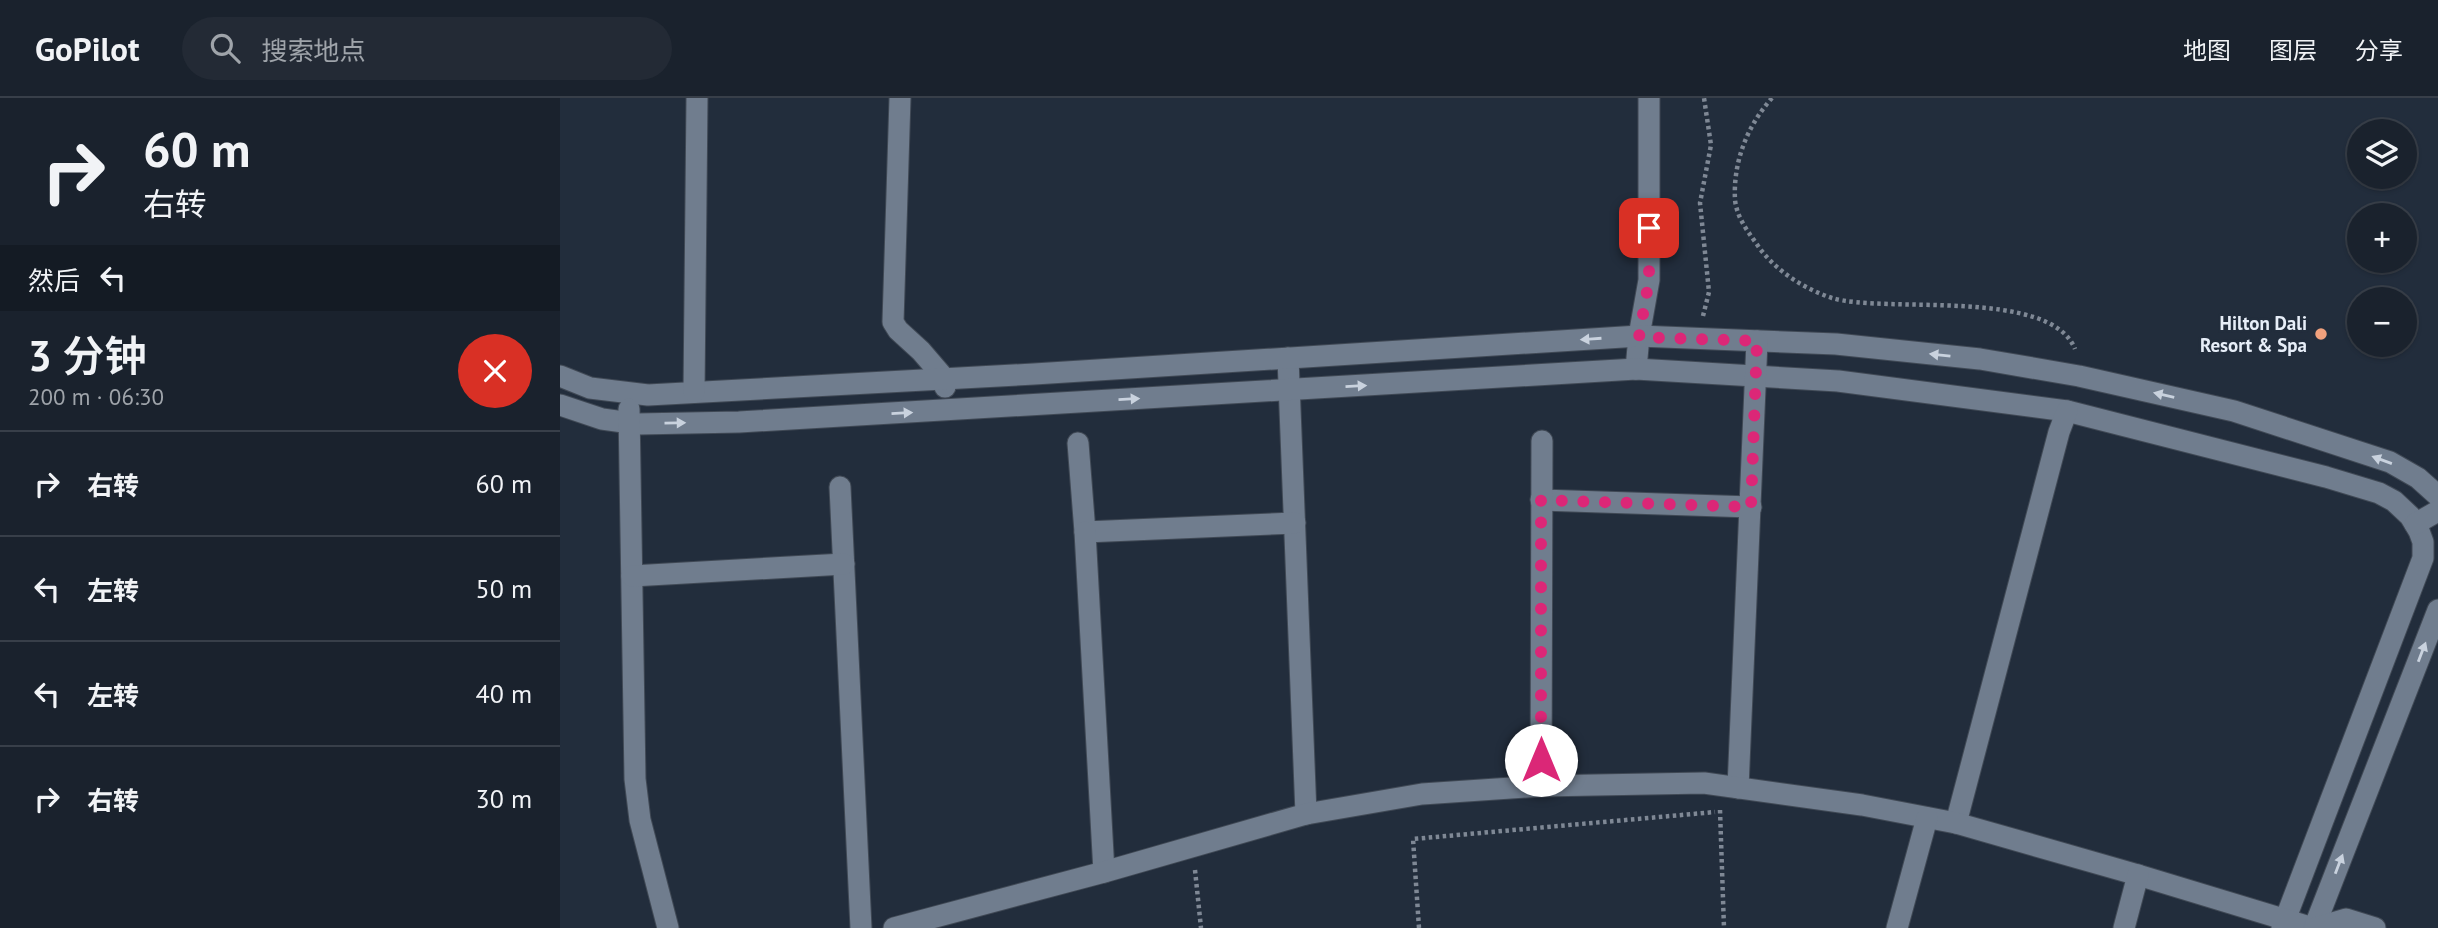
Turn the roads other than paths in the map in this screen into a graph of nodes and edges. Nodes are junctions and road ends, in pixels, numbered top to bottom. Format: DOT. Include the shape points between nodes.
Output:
graph roads {
  1 [pos="697,98"];
  2 [pos="900,98"];
  3 [pos="1650,98"];
  4 [pos="1639,337"];
  5 [pos="1757,341"];
  6 [pos="1288,358"];
  7 [pos="1636,369"];
  8 [pos="560,376"];
  9 [pos="1757,376"];
  10 [pos="945,379"];
  11 [pos="1291,390"];
  12 [pos="694,393"];
  13 [pos="630,394"];
  14 [pos="560,405"];
  15 [pos="946,410"];
  16 [pos="2067,411"];
  17 [pos="629,422"];
  18 [pos="1542,441"];
  19 [pos="1078,443"];
  20 [pos="841,487"];
  21 [pos="2438,496"];
  22 [pos="1541,500"];
  23 [pos="1751,507"];
  24 [pos="2438,511"];
  25 [pos="1295,523"];
  26 [pos="2415,524"];
  27 [pos="1085,532"];
  28 [pos="844,564"];
  29 [pos="632,576"];
  30 [pos="2438,610"];
  31 [pos="1541,786"];
  32 [pos="1728,786"];
  33 [pos="1306,814"];
  34 [pos="1927,818"];
  35 [pos="1956,823"];
  36 [pos="1104,872"];
  37 [pos="2138,875"];
  38 [pos="2284,923"];
  39 [pos="668,928"];
  40 [pos="861,928"];
  41 [pos="894,928"];
  42 [pos="1897,928"];
  43 [pos="2124,928"];
  44 [pos="2314,928"];
  45 [pos="2375,928"];
  1 -- 12 [label="street"];
  2 -- 10 [label="street" via="893,322"];
  3 -- 4 [label="street" via="1649,280"];
  4 -- 5 [label="street"];
  4 -- 6 [label="street, one-way"];
  4 -- 7 [label="street"];
  5 -- 9 [label="street"];
  21 -- 5 [label="street, one-way" via="2390,462 2234,411 1980,359"];
  6 -- 10 [label="street"];
  6 -- 11 [label="street"];
  7 -- 9 [label="street"];
  11 -- 7 [label="street, one-way"];
  8 -- 13 [label="street" via="590,388"];
  9 -- 16 [label="street" via="1838,381"];
  9 -- 23 [label="street"];
  10 -- 12 [label="street"];
  10 -- 15 [label="street"];
  15 -- 11 [label="street, one-way"];
  11 -- 25 [label="street"];
  12 -- 13 [label="street"];
  13 -- 17 [label="street"];
  14 -- 17 [label="street" via="602,419"];
  17 -- 15 [label="street, one-way" via="739,422"];
  16 -- 26 [label="street" via="2379,493 2394,501"];
  16 -- 35 [label="street"];
  17 -- 29 [label="street"];
  18 -- 22 [label="street"];
  19 -- 27 [label="street"];
  20 -- 28 [label="street"];
  22 -- 23 [label="street"];
  22 -- 31 [label="street"];
  23 -- 32 [label="street"];
  24 -- 26 [label="street"];
  25 -- 27 [label="street"];
  25 -- 33 [label="street"];
  26 -- 38 [label="street" via="2423,542 2417,577"];
  27 -- 36 [label="street"];
  28 -- 29 [label="street"];
  28 -- 40 [label="street"];
  29 -- 39 [label="street" via="635,779 640,820"];
  44 -- 30 [label="street, one-way"];
  31 -- 32 [label="street"];
  31 -- 33 [label="street" via="1422,794"];
  32 -- 34 [label="street"];
  33 -- 36 [label="street"];
  34 -- 35 [label="street"];
  34 -- 42 [label="street"];
  35 -- 37 [label="street"];
  36 -- 41 [label="street"];
  37 -- 38 [label="street"];
  37 -- 43 [label="street"];
  38 -- 44 [label="street"];
  44 -- 45 [label="street" via="2346,919"];
}
